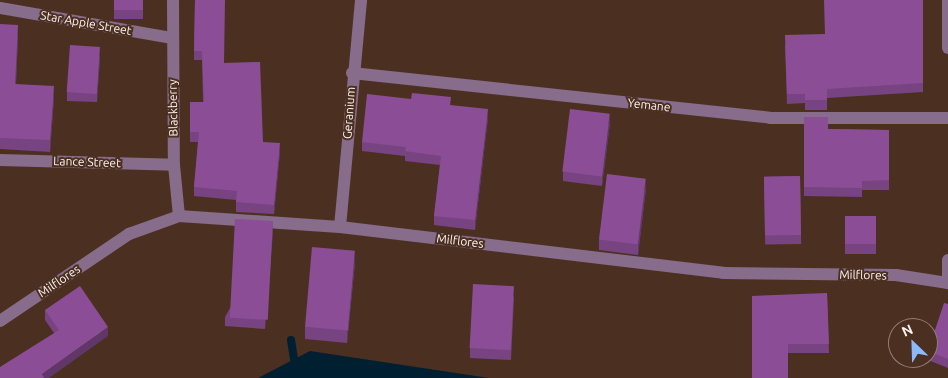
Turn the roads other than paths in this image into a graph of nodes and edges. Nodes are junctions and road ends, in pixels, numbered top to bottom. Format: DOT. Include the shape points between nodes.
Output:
graph roads {
  1 [pos="173,0"];
  2 [pos="361,0"];
  3 [pos="948,0"];
  4 [pos="0,8"];
  5 [pos="172,38"];
  6 [pos="948,48"];
  7 [pos="352,73"];
  8 [pos="948,118"];
  9 [pos="0,160"];
  10 [pos="174,165"];
  11 [pos="179,216"];
  12 [pos="340,227"];
  13 [pos="948,260"];
  14 [pos="948,283"];
  15 [pos="0,321"];
  1 -- 5 [label="street, Blackberry"];
  2 -- 7 [label="street, Geranium"];
  3 -- 6 [label="street"];
  4 -- 5 [label="street, Star Apple Street"];
  5 -- 10 [label="street, Blackberry"];
  7 -- 8 [label="street, Yemane" via="770,118"];
  7 -- 12 [label="street, Geranium"];
  9 -- 10 [label="street, Lance Street"];
  10 -- 11 [label="street, Blackberry"];
  11 -- 12 [label="street, Milflores"];
  11 -- 15 [label="street, Milflores" via="129,234"];
  12 -- 14 [label="street, Milflores" via="724,273 896,275"];
  13 -- 14 [label="street"];
}
